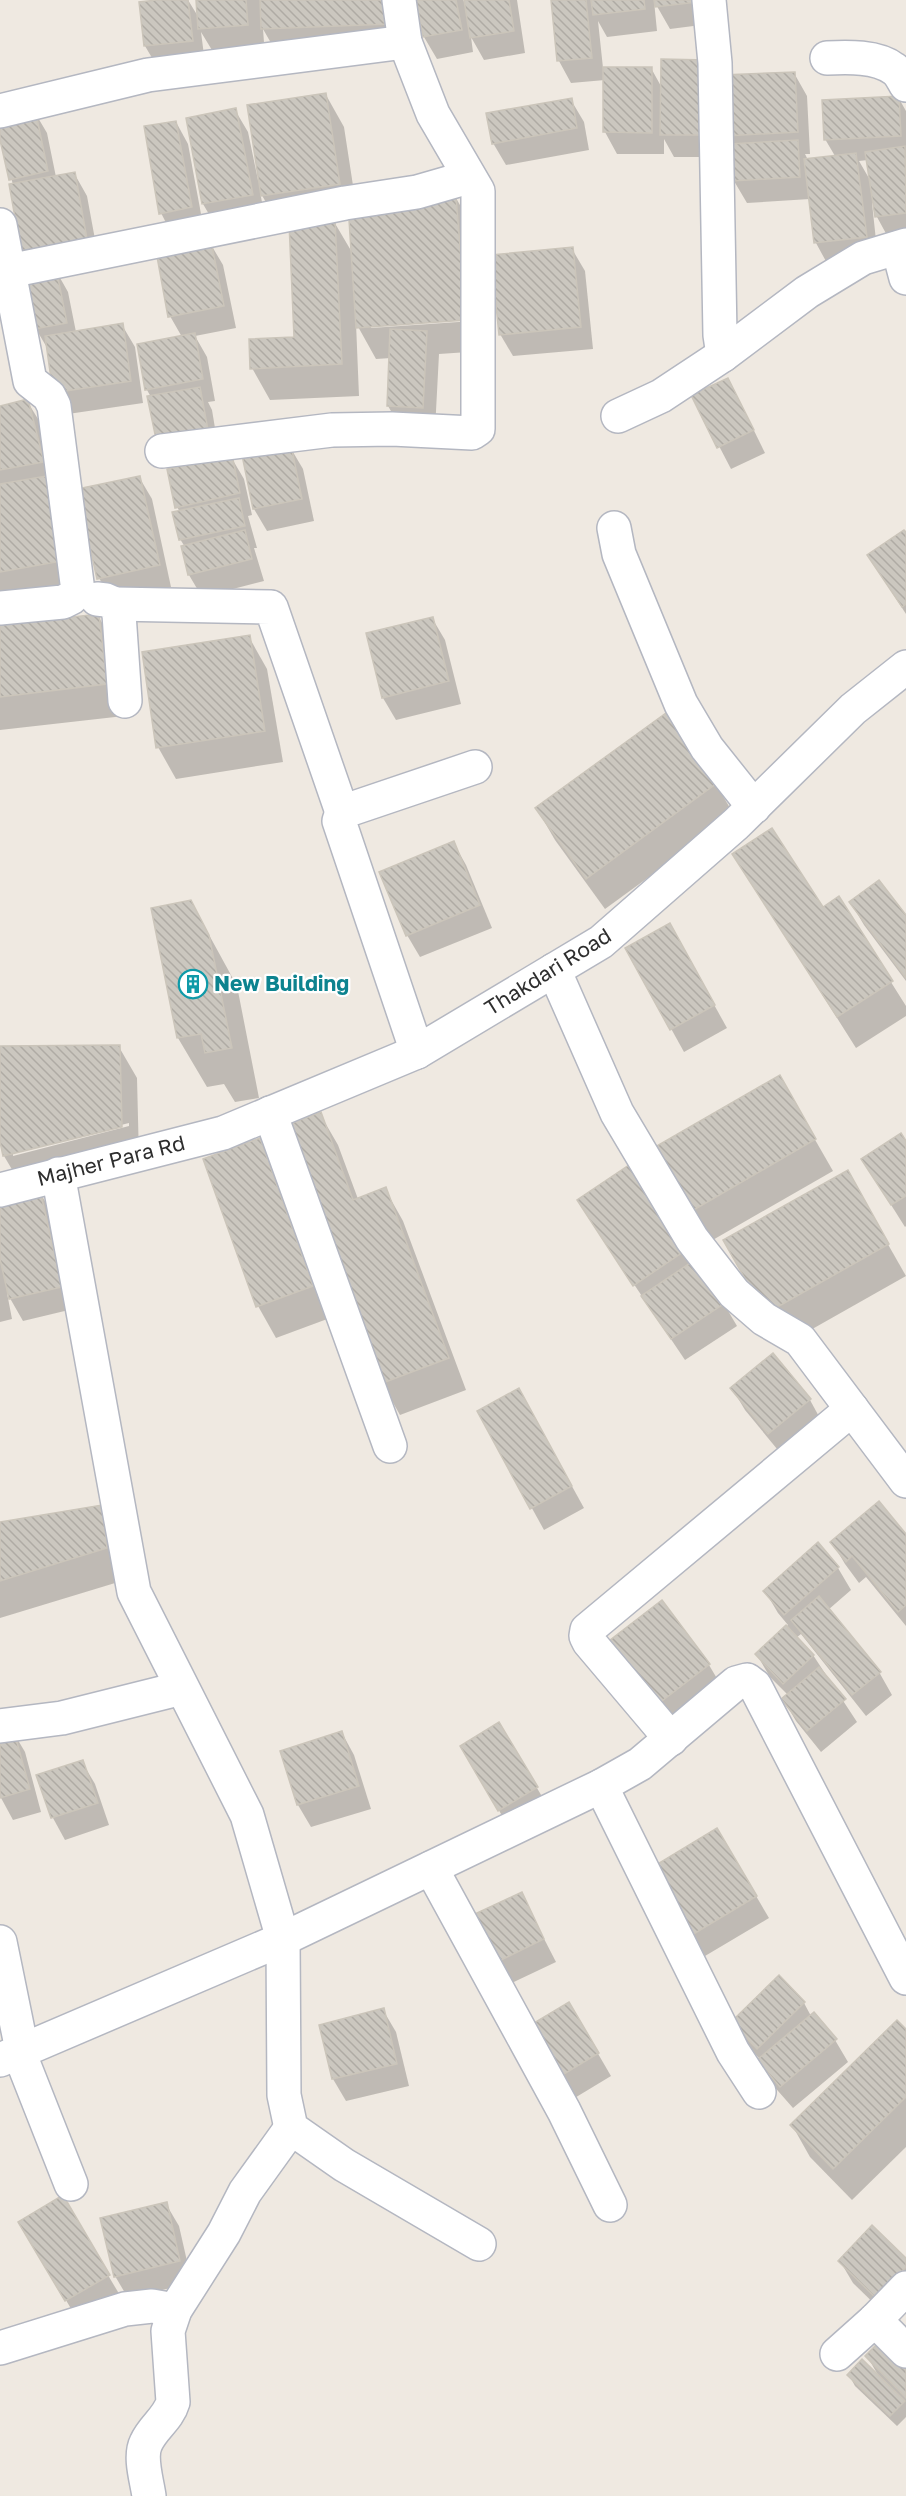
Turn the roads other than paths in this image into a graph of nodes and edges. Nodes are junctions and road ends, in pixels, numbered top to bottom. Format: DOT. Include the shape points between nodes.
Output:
graph roads {
  1 [pos="399,0"];
  2 [pos="710,0"];
  3 [pos="405,42"];
  4 [pos="827,58"];
  5 [pos="906,85"];
  6 [pos="0,111"];
  7 [pos="470,177"];
  8 [pos="0,225"];
  9 [pos="903,257"];
  10 [pos="8,289"];
  11 [pos="723,355"];
  12 [pos="618,416"];
  13 [pos="162,451"];
  14 [pos="614,528"];
  15 [pos="71,598"];
  16 [pos="116,604"];
  17 [pos="0,608"];
  18 [pos="906,667"];
  19 [pos="125,701"];
  20 [pos="475,767"];
  21 [pos="754,807"];
  22 [pos="342,812"];
  23 [pos="554,970"];
  24 [pos="417,1052"];
  25 [pos="270,1113"];
  26 [pos="223,1132"];
  27 [pos="58,1174"];
  28 [pos="0,1190"];
  29 [pos="852,1409"];
  30 [pos="390,1446"];
  31 [pos="906,1481"];
  32 [pos="182,1688"];
  33 [pos="0,1726"];
  34 [pos="670,1739"];
  35 [pos="602,1786"];
  36 [pos="431,1868"];
  37 [pos="283,1939"];
  38 [pos="0,1942"];
  39 [pos="906,1978"];
  40 [pos="14,2054"];
  41 [pos="759,2092"];
  42 [pos="291,2128"];
  43 [pos="71,2184"];
  44 [pos="610,2205"];
  45 [pos="479,2244"];
  46 [pos="906,2288"];
  47 [pos="175,2310"];
  48 [pos="875,2320"];
  49 [pos="0,2348"];
  50 [pos="906,2351"];
  51 [pos="837,2354"];
  52 [pos="149,2496"];
  1 -- 3 [label="street"];
  2 -- 11 [label="street"];
  3 -- 6 [label="street" via="148,75"];
  3 -- 7 [label="street" via="433,114"];
  4 -- 5 [label="street" via="882,63 896,70"];
  7 -- 10 [label="street" via="417,192 345,203"];
  7 -- 13 [label="street" via="478,191 475,432 332,430"];
  8 -- 10 [label="street"];
  9 -- 11 [label="street" via="863,258 807,292"];
  10 -- 15 [label="street" via="30,381 49,396 54,406 78,591"];
  11 -- 12 [label="street" via="661,396"];
  14 -- 21 [label="street" via="619,554 681,704 707,748"];
  15 -- 16 [label="street"];
  15 -- 17 [label="street"];
  16 -- 19 [label="street"];
  16 -- 22 [label="street" via="271,607"];
  18 -- 21 [label="street, Thakdari Road" via="853,709"];
  20 -- 22 [label="street"];
  21 -- 23 [label="street, Thakdari Road" via="601,942"];
  22 -- 24 [label="street" via="341,828"];
  23 -- 24 [label="street, Thakdari Road"];
  23 -- 29 [label="street" via="617,1113 692,1239 734,1293 764,1319 800,1340"];
  24 -- 25 [label="street, Thakdari Road"];
  25 -- 26 [label="street, Thakdari Road"];
  25 -- 30 [label="street"];
  26 -- 27 [label="street, Majher Para Rd"];
  27 -- 28 [label="street, Majher Para Rd"];
  27 -- 32 [label="street" via="134,1592"];
  29 -- 31 [label="street"];
  29 -- 34 [label="street" via="587,1630 589,1642"];
  32 -- 33 [label="street" via="62,1718"];
  32 -- 37 [label="street" via="247,1815"];
  34 -- 35 [label="street" via="640,1764"];
  34 -- 39 [label="street" via="736,1683 747,1680 755,1686"];
  35 -- 36 [label="street"];
  35 -- 41 [label="street" via="733,2052"];
  36 -- 37 [label="street"];
  36 -- 44 [label="street" via="564,2111"];
  37 -- 40 [label="street"];
  37 -- 42 [label="street" via="284,2094"];
  38 -- 40 [label="street"];
  40 -- 43 [label="street"];
  42 -- 45 [label="street" via="344,2165"];
  42 -- 47 [label="street" via="245,2192"];
  46 -- 48 [label="street"];
  47 -- 49 [label="street" via="152,2306 125,2308"];
  47 -- 52 [label="street" via="168,2331 173,2402 146,2443"];
  48 -- 50 [label="street"];
  48 -- 51 [label="street"];
}
